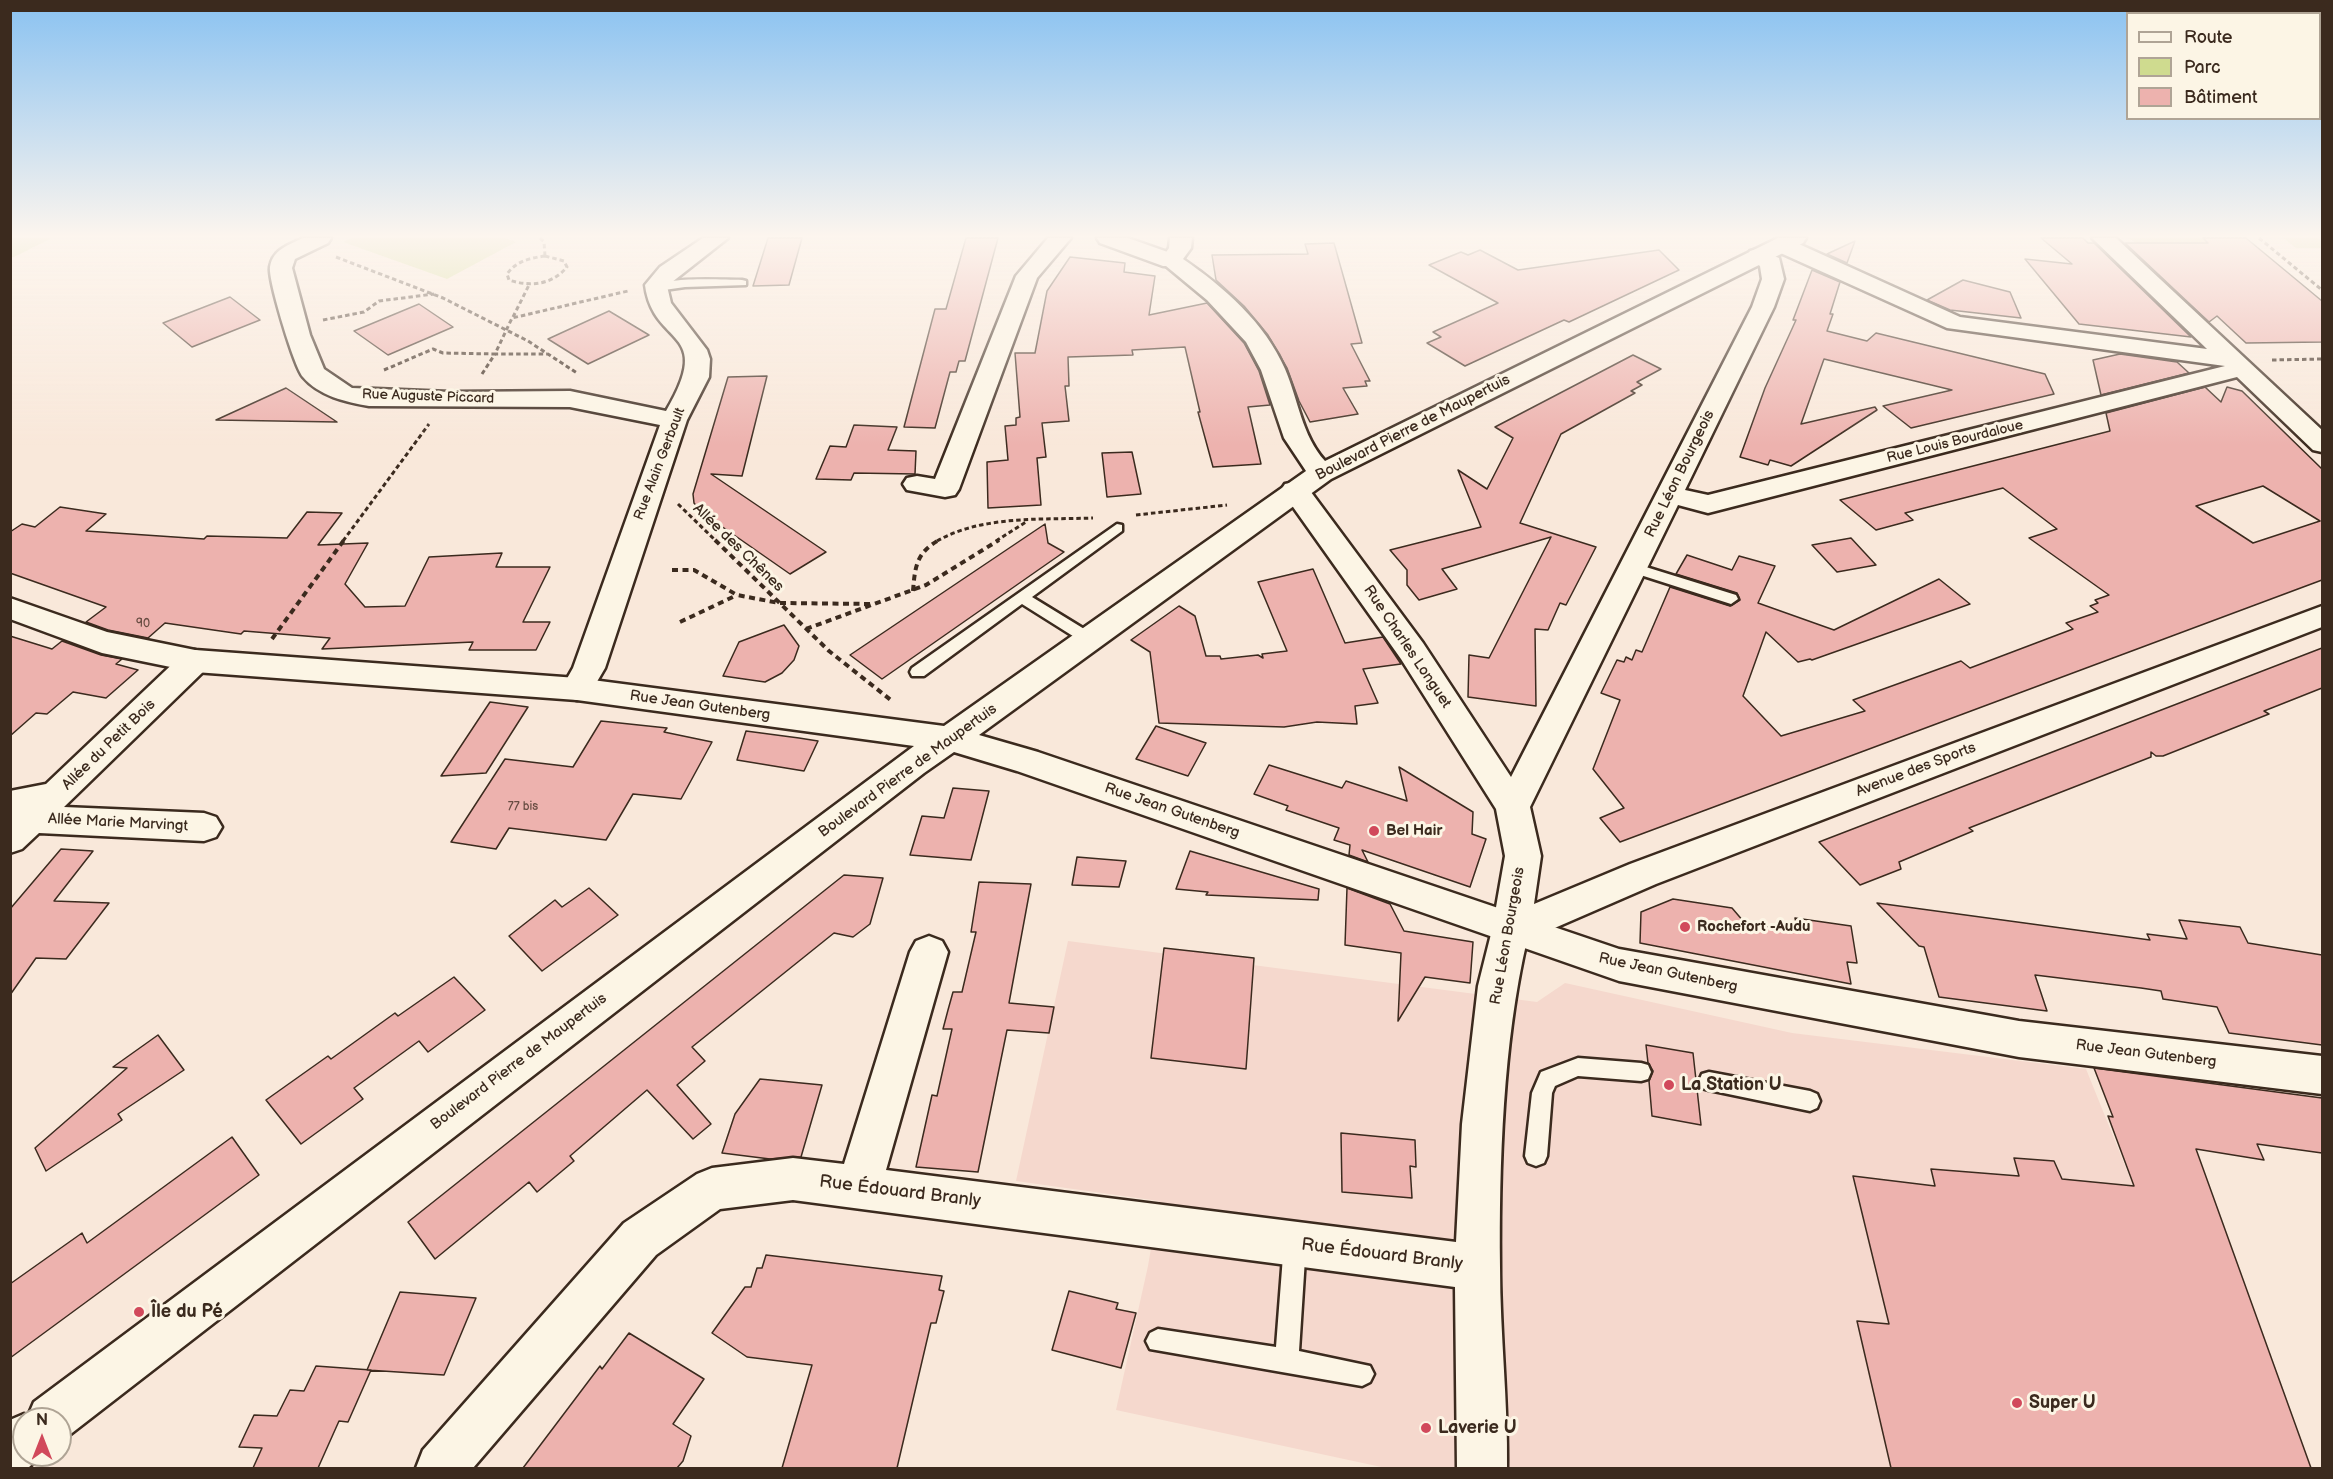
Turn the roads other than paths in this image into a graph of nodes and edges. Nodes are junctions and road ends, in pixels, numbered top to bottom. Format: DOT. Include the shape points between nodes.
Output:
graph roads {
  1 [pos="291,307"];
  2 [pos="663,307"];
  3 [pos="1015,307"];
  4 [pos="1225,307"];
  5 [pos="1657,307"];
  6 [pos="1762,307"];
  7 [pos="1920,307"];
  8 [pos="2175,307"];
  9 [pos="2235,364"];
  10 [pos="674,420"];
  11 [pos="2322,444"];
  12 [pos="1309,481"];
  13 [pos="917,484"];
  14 [pos="1669,495"];
  15 [pos="1117,528"];
  16 [pos="1633,568"];
  17 [pos="1022,597"];
  18 [pos="1731,599"];
  19 [pos="10,608"];
  20 [pos="2322,616"];
  21 [pos="1089,639"];
  22 [pos="195,661"];
  23 [pos="918,672"];
  24 [pos="577,689"];
  25 [pos="951,739"];
  26 [pos="1513,807"];
  27 [pos="27,815"];
  28 [pos="204,827"];
  29 [pos="1511,930"];
  30 [pos="929,952"];
  31 [pos="1641,1072"];
  32 [pos="2322,1076"];
  33 [pos="1709,1081"];
  34 [pos="1810,1101"];
  35 [pos="1536,1156"];
  36 [pos="859,1187"];
  37 [pos="1295,1243"];
  38 [pos="1477,1267"];
  39 [pos="1158,1341"];
  40 [pos="1287,1361"];
  41 [pos="1362,1374"];
  42 [pos="67,1407"];
  43 [pos="441,1468"];
  44 [pos="1482,1468"];
  1 -- 10 [label="street, Rue Auguste Piccard" via="313,373 345,394 450,400 570,399"];
  2 -- 10 [label="street, Rue Alain Gerbault" via="686,332 698,369"];
  3 -- 13 [label="street" via="945,489"];
  4 -- 12 [label="street, Rue Charles Longuet" via="1257,340 1272,368 1298,443 1310,461"];
  5 -- 12 [label="street, Boulevard Pierre de Maupertuis"];
  6 -- 14 [label="street, Rue Léon Bourgeois"];
  7 -- 9 [label="street" via="1954,322"];
  8 -- 9 [label="street"];
  9 -- 11 [label="street"];
  9 -- 14 [label="street, Rue Louis Bourdaloue" via="1708,504"];
  10 -- 24 [label="street, Rue Alain Gerbault" via="589,668"];
  12 -- 21 [label="street, Boulevard Pierre de Maupertuis"];
  12 -- 26 [label="street, Rue Charles Longuet"];
  14 -- 16 [label="street, Rue Léon Bourgeois"];
  15 -- 17 [label="lane"];
  16 -- 18 [label="lane"];
  16 -- 26 [label="street, Rue Léon Bourgeois"];
  17 -- 21 [label="lane"];
  17 -- 23 [label="lane"];
  19 -- 22 [label="street, Rue Jean Gutenberg" via="102,642"];
  20 -- 29 [label="street, Avenue des Sports" via="1643,874"];
  21 -- 25 [label="street, Boulevard Pierre de Maupertuis"];
  22 -- 24 [label="street, Rue Jean Gutenberg"];
  22 -- 27 [label="street, Allée du Petit Bois"];
  24 -- 25 [label="street, Rue Jean Gutenberg"];
  25 -- 29 [label="street, Rue Jean Gutenberg" via="1026,761"];
  25 -- 42 [label="street, Boulevard Pierre de Maupertuis" via="912,764"];
  26 -- 29 [label="street, Rue Léon Bourgeois" via="1523,856"];
  27 -- 28 [label="street, Allée Marie Marvingt"];
  29 -- 32 [label="street, Rue Jean Gutenberg" via="1619,965 1819,1004 2019,1039"];
  29 -- 38 [label="street, Rue Léon Bourgeois" via="1497,986 1483,1124"];
  30 -- 36 [label="street"];
  31 -- 35 [label="lane" via="1578,1067 1548,1079 1542,1093"];
  33 -- 34 [label="lane"];
  36 -- 37 [label="street, Rue Édouard Branly"];
  36 -- 43 [label="street, Rue Édouard Branly" via="793,1179 712,1189 640,1239"];
  37 -- 38 [label="street, Rue Édouard Branly"];
  37 -- 40 [label="lane"];
  38 -- 44 [label="street, Rue Léon Bourgeois"];
  39 -- 40 [label="lane"];
  40 -- 41 [label="lane"];
}
